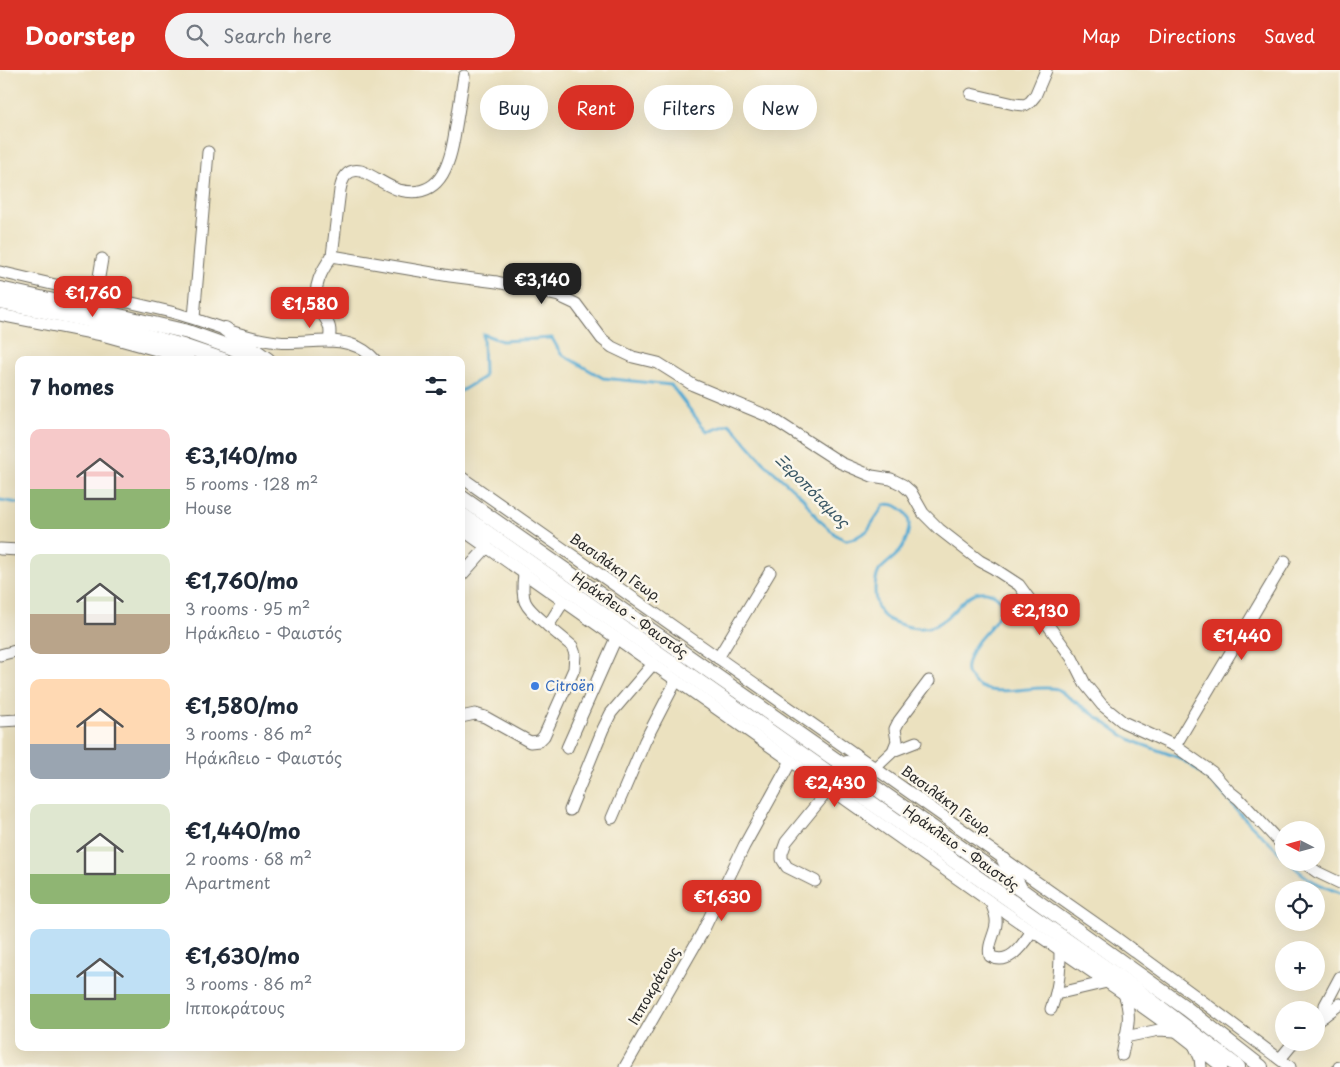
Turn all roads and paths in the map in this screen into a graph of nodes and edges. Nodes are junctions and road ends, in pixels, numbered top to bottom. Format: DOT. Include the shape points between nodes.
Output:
graph roads {
  1 [pos="1046,70"];
  2 [pos="464,76"];
  3 [pos="971,94"];
  4 [pos="208,152"];
  5 [pos="332,256"];
  6 [pos="102,258"];
  7 [pos="0,272"];
  8 [pos="0,289"];
  9 [pos="68,289"];
  10 [pos="101,297"];
  11 [pos="0,302"];
  12 [pos="85,313"];
  13 [pos="0,315"];
  14 [pos="194,318"];
  15 [pos="54,326"];
  16 [pos="225,329"];
  17 [pos="106,336"];
  18 [pos="329,342"];
  19 [pos="178,356"];
  20 [pos="212,356"];
  21 [pos="249,356"];
  22 [pos="262,356"];
  23 [pos="370,356"];
  24 [pos="465,480"];
  25 [pos="465,500"];
  26 [pos="465,521"];
  27 [pos="465,521"];
  28 [pos="486,548"];
  29 [pos="0,549"];
  30 [pos="15,550"];
  31 [pos="1285,561"];
  32 [pos="465,572"];
  33 [pos="770,572"];
  34 [pos="524,574"];
  35 [pos="563,602"];
  36 [pos="548,626"];
  37 [pos="616,638"];
  38 [pos="15,651"];
  39 [pos="0,655"];
  40 [pos="718,658"];
  41 [pos="652,664"];
  42 [pos="676,680"];
  43 [pos="929,681"];
  44 [pos="465,716"];
  45 [pos="15,720"];
  46 [pos="0,721"];
  47 [pos="916,742"];
  48 [pos="1176,746"];
  49 [pos="567,748"];
  50 [pos="893,751"];
  51 [pos="791,761"];
  52 [pos="839,762"];
  53 [pos="875,768"];
  54 [pos="830,788"];
  55 [pos="570,810"];
  56 [pos="612,818"];
  57 [pos="1275,837"];
  58 [pos="1004,860"];
  59 [pos="1316,871"];
  60 [pos="815,881"];
  61 [pos="1340,883"];
  62 [pos="1024,892"];
  63 [pos="992,903"];
  64 [pos="1032,931"];
  65 [pos="1060,950"];
  66 [pos="1340,977"];
  67 [pos="1107,982"];
  68 [pos="1056,994"];
  69 [pos="1124,994"];
  70 [pos="1340,1004"];
  71 [pos="1325,1005"];
  72 [pos="1051,1009"];
  73 [pos="1325,1015"];
  74 [pos="1176,1031"];
  75 [pos="1126,1037"];
  76 [pos="1193,1044"];
  77 [pos="1287,1051"];
  78 [pos="1122,1055"];
  79 [pos="1280,1059"];
  80 [pos="625,1067"];
  81 [pos="1201,1067"];
  82 [pos="1222,1067"];
  83 [pos="1238,1067"];
  84 [pos="1261,1067"];
  85 [pos="1290,1067"];
  1 -- 3 [label="street" via="1035,96 1025,104"];
  2 -- 5 [label="street" via="451,156 440,179 413,191 395,188 358,170 349,172 340,190"];
  4 -- 14 [label="street"];
  5 -- 18 [label="street" via="318,278 317,295 331,330"];
  5 -- 48 [label="street" via="497,282 559,296 576,304 612,347 633,357 658,363 693,385 770,417 841,463 903,485 938,530 1019,585 1102,705 1123,722"];
  6 -- 10 [label="street"];
  7 -- 9 [label="street"];
  8 -- 12 [label="main road"];
  9 -- 10 [label="street"];
  9 -- 12 [label="street"];
  10 -- 12 [label="street"];
  10 -- 14 [label="street"];
  11 -- 12 [label="main road"];
  12 -- 15 [label="street" via="72,323"];
  12 -- 17 [label="street" via="91,326"];
  12 -- 20 [label="main road"];
  12 -- 21 [label="main road" via="188,332"];
  13 -- 15 [label="street"];
  14 -- 16 [label="street"];
  15 -- 17 [label="street"];
  16 -- 18 [label="street" via="278,342"];
  16 -- 22 [label="main road"];
  17 -- 19 [label="street"];
  18 -- 23 [label="street" via="352,344"];
  24 -- 40 [label="street, Βασιλάκη Γεωρ."];
  25 -- 52 [label="main road, Ηράκλειο - Φαιστός"];
  26 -- 28 [label="main road" via="478,531"];
  27 -- 83 [label="main road, Ηράκλειο - Φαιστός" via="1136,989"];
  28 -- 32 [label="street"];
  28 -- 34 [label="street"];
  29 -- 30 [label="street"];
  31 -- 48 [label="street"];
  33 -- 40 [label="street"];
  34 -- 35 [label="street"];
  34 -- 36 [label="street" via="523,601"];
  35 -- 36 [label="street"];
  35 -- 37 [label="street"];
  36 -- 44 [label="street" via="572,646 575,654 574,669 544,736 539,741 530,742 485,717 475,714"];
  37 -- 41 [label="street"];
  37 -- 49 [label="street"];
  38 -- 39 [label="street"];
  40 -- 53 [label="street, Βασιλάκη Γεωρ."];
  41 -- 42 [label="street"];
  41 -- 55 [label="street" via="611,713 602,729"];
  42 -- 51 [label="street"];
  42 -- 56 [label="street"];
  43 -- 50 [label="street" via="899,721"];
  45 -- 46 [label="street"];
  47 -- 50 [label="street"];
  48 -- 57 [label="street" via="1212,772"];
  50 -- 53 [label="street"];
  51 -- 54 [label="street"];
  51 -- 80 [label="street, Ιπποκράτους" via="744,846 702,933"];
  52 -- 53 [label="main road"];
  52 -- 62 [label="main road, Ηράκλειο - Φαιστός"];
  53 -- 58 [label="street, Βασιλάκη Γεωρ."];
  54 -- 60 [label="street" via="786,842 782,853 787,867"];
  54 -- 63 [label="street"];
  58 -- 62 [label="main road"];
  58 -- 79 [label="street, Βασιλάκη Γεωρ."];
  59 -- 61 [label="street"];
  62 -- 84 [label="main road, Ηράκλειο - Φαιστός" via="1187,1009"];
  63 -- 64 [label="street"];
  63 -- 64 [label="street" via="996,923 990,956 1008,958"];
  64 -- 65 [label="street"];
  65 -- 67 [label="street"];
  65 -- 68 [label="street"];
  66 -- 71 [label="street"];
  67 -- 68 [label="street"];
  67 -- 69 [label="street"];
  68 -- 72 [label="street"];
  69 -- 74 [label="street"];
  69 -- 75 [label="street" via="1129,1005"];
  70 -- 73 [label="street"];
  74 -- 75 [label="street" via="1159,1030"];
  74 -- 76 [label="street"];
  75 -- 78 [label="street"];
  76 -- 81 [label="street"];
  76 -- 82 [label="street"];
  77 -- 79 [label="street"];
  79 -- 85 [label="street, Βασιλάκη Γεωρ."];
}
